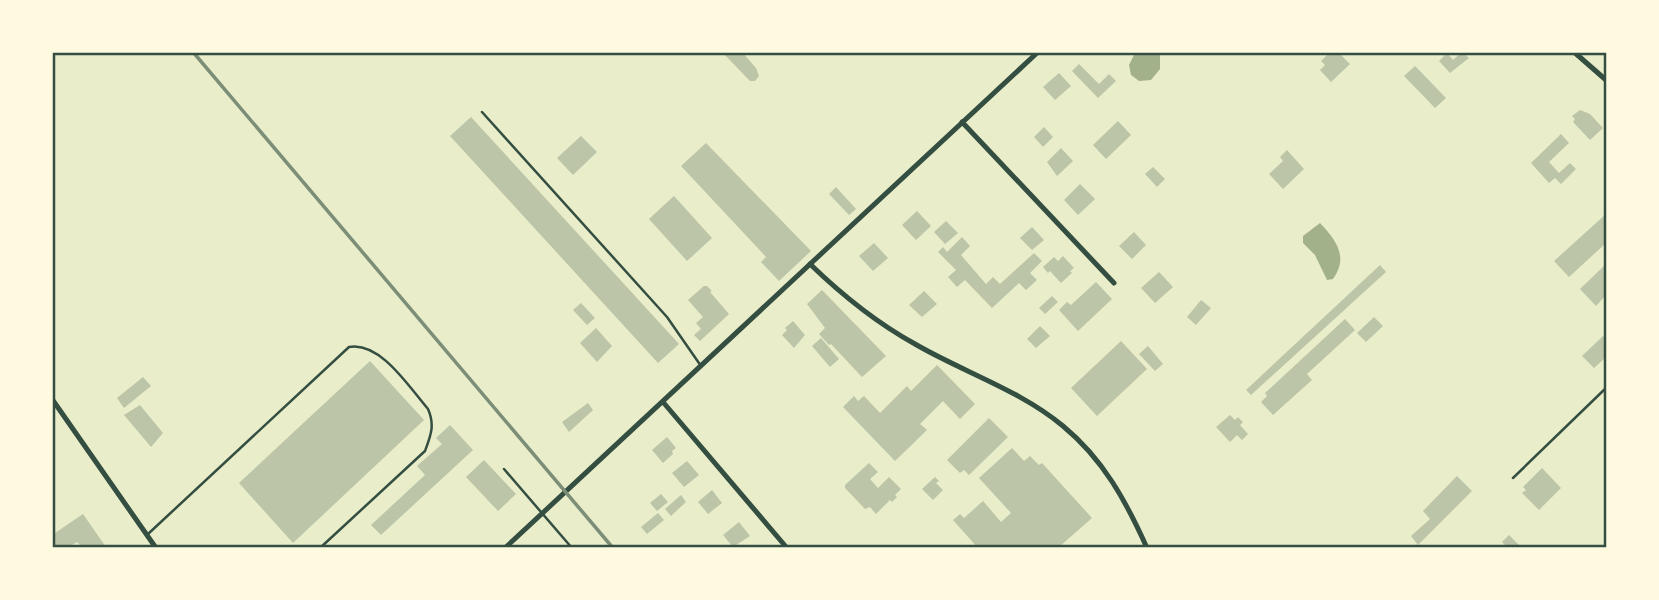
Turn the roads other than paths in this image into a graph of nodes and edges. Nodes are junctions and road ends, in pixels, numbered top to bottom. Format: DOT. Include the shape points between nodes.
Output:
graph roads {
  1 [pos="1038,52"];
  2 [pos="1574,52"];
  3 [pos="1606,80"];
  4 [pos="482,112"];
  5 [pos="962,122"];
  6 [pos="810,264"];
  7 [pos="1114,283"];
  8 [pos="701,366"];
  9 [pos="1606,388"];
  10 [pos="52,399"];
  11 [pos="663,402"];
  12 [pos="504,469"];
  13 [pos="1513,478"];
  14 [pos="543,512"];
  15 [pos="148,535"];
  16 [pos="156,548"];
  17 [pos="320,548"];
  18 [pos="505,548"];
  19 [pos="572,548"];
  20 [pos="788,548"];
  21 [pos="1147,548"];
  1 -- 5 [label="street"];
  2 -- 3 [label="street"];
  4 -- 8 [label="lane" via="667,317"];
  5 -- 6 [label="street"];
  5 -- 7 [label="street"];
  6 -- 8 [label="street"];
  6 -- 21 [label="street" via="879,322 1063,425 1107,471"];
  8 -- 11 [label="street"];
  9 -- 13 [label="lane"];
  10 -- 15 [label="street"];
  11 -- 14 [label="street"];
  11 -- 20 [label="street"];
  12 -- 14 [label="lane"];
  14 -- 18 [label="street"];
  14 -- 19 [label="lane"];
  15 -- 16 [label="street"];
  15 -- 17 [label="lane" via="349,347 359,345 379,354 428,409 433,431 425,451"];
}
